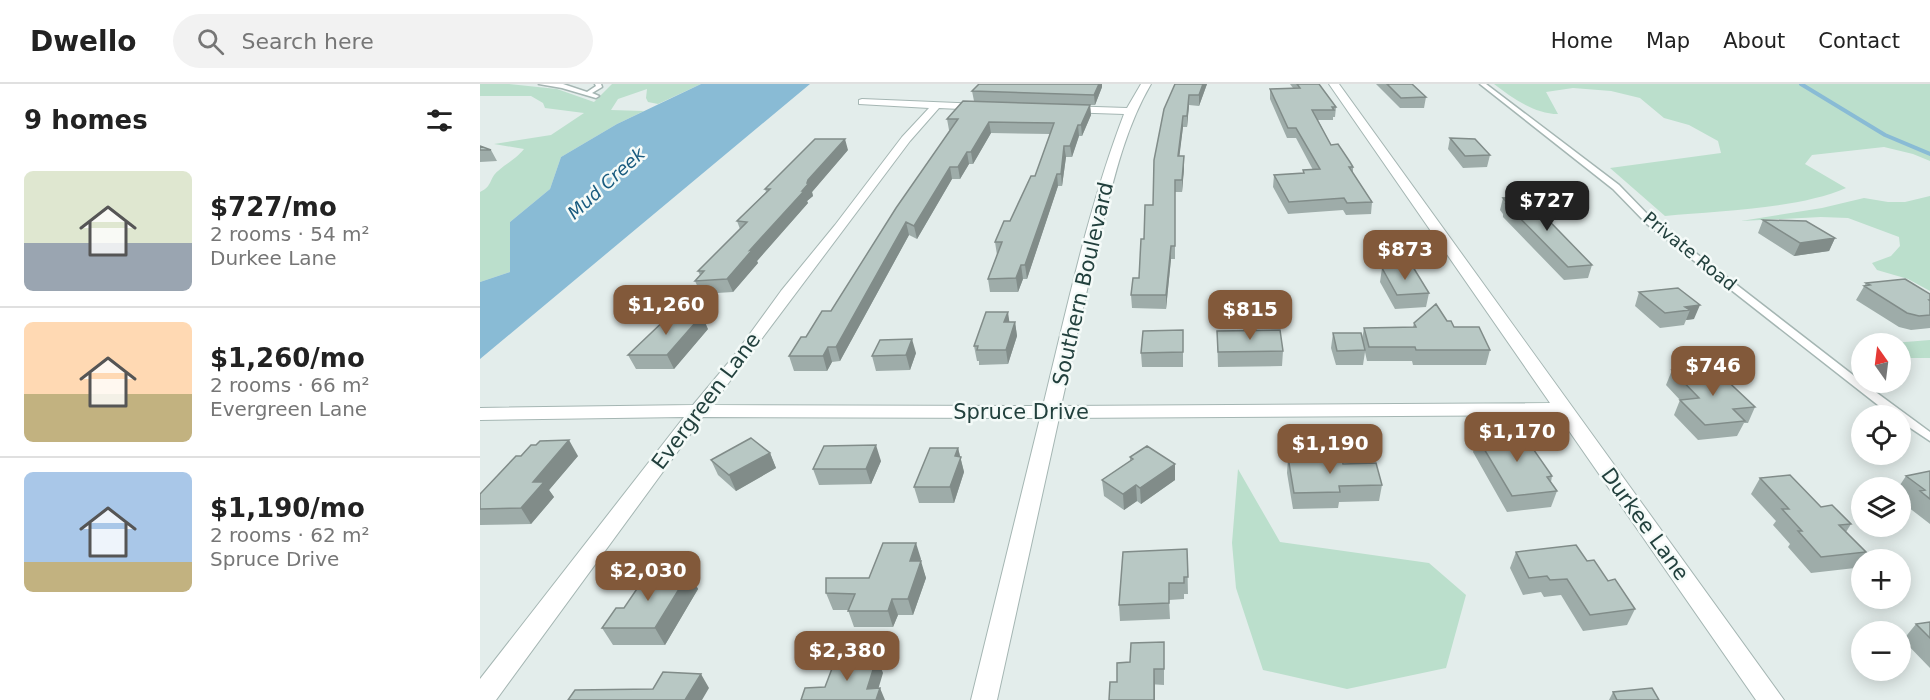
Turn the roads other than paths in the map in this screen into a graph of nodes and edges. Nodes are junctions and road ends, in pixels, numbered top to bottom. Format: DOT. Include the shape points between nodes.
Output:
graph roads {
  1 [pos="542,84"];
  2 [pos="572,84"];
  3 [pos="598,84"];
  4 [pos="1146,84"];
  5 [pos="1334,84"];
  6 [pos="1483,84"];
  7 [pos="563,86"];
  8 [pos="587,93"];
  9 [pos="596,96"];
  10 [pos="862,102"];
  11 [pos="936,106"];
  12 [pos="993,107"];
  13 [pos="1050,109"];
  14 [pos="1130,111"];
  15 [pos="1886,405"];
  16 [pos="1563,408"];
  17 [pos="698,411"];
  18 [pos="1053,412"];
  19 [pos="480,414"];
  20 [pos="1911,424"];
  21 [pos="1930,437"];
  22 [pos="480,700"];
  23 [pos="984,700"];
  24 [pos="1771,700"];
  1 -- 7 [label="lane"];
  2 -- 7 [label="lane"];
  3 -- 8 [label="lane" via="596,91"];
  4 -- 14 [label="street, Southern Boulevard"];
  5 -- 16 [label="street, Durkee Lane"];
  6 -- 15 [label="lane, Private Road" via="1616,187 1650,222"];
  7 -- 8 [label="lane"];
  8 -- 9 [label="lane"];
  10 -- 11 [label="street"];
  11 -- 12 [label="street"];
  11 -- 17 [label="street, Evergreen Lane" via="906,139"];
  13 -- 14 [label="street"];
  14 -- 18 [label="street, Southern Boulevard" via="1114,155 1085,265"];
  16 -- 18 [label="street, Spruce Drive"];
  16 -- 24 [label="street, Durkee Lane"];
  17 -- 18 [label="street, Spruce Drive"];
  17 -- 19 [label="street, Spruce Drive"];
  17 -- 22 [label="street, Evergreen Lane"];
  18 -- 23 [label="street, Southern Boulevard"];
  20 -- 21 [label="lane, Private Road"];
}
